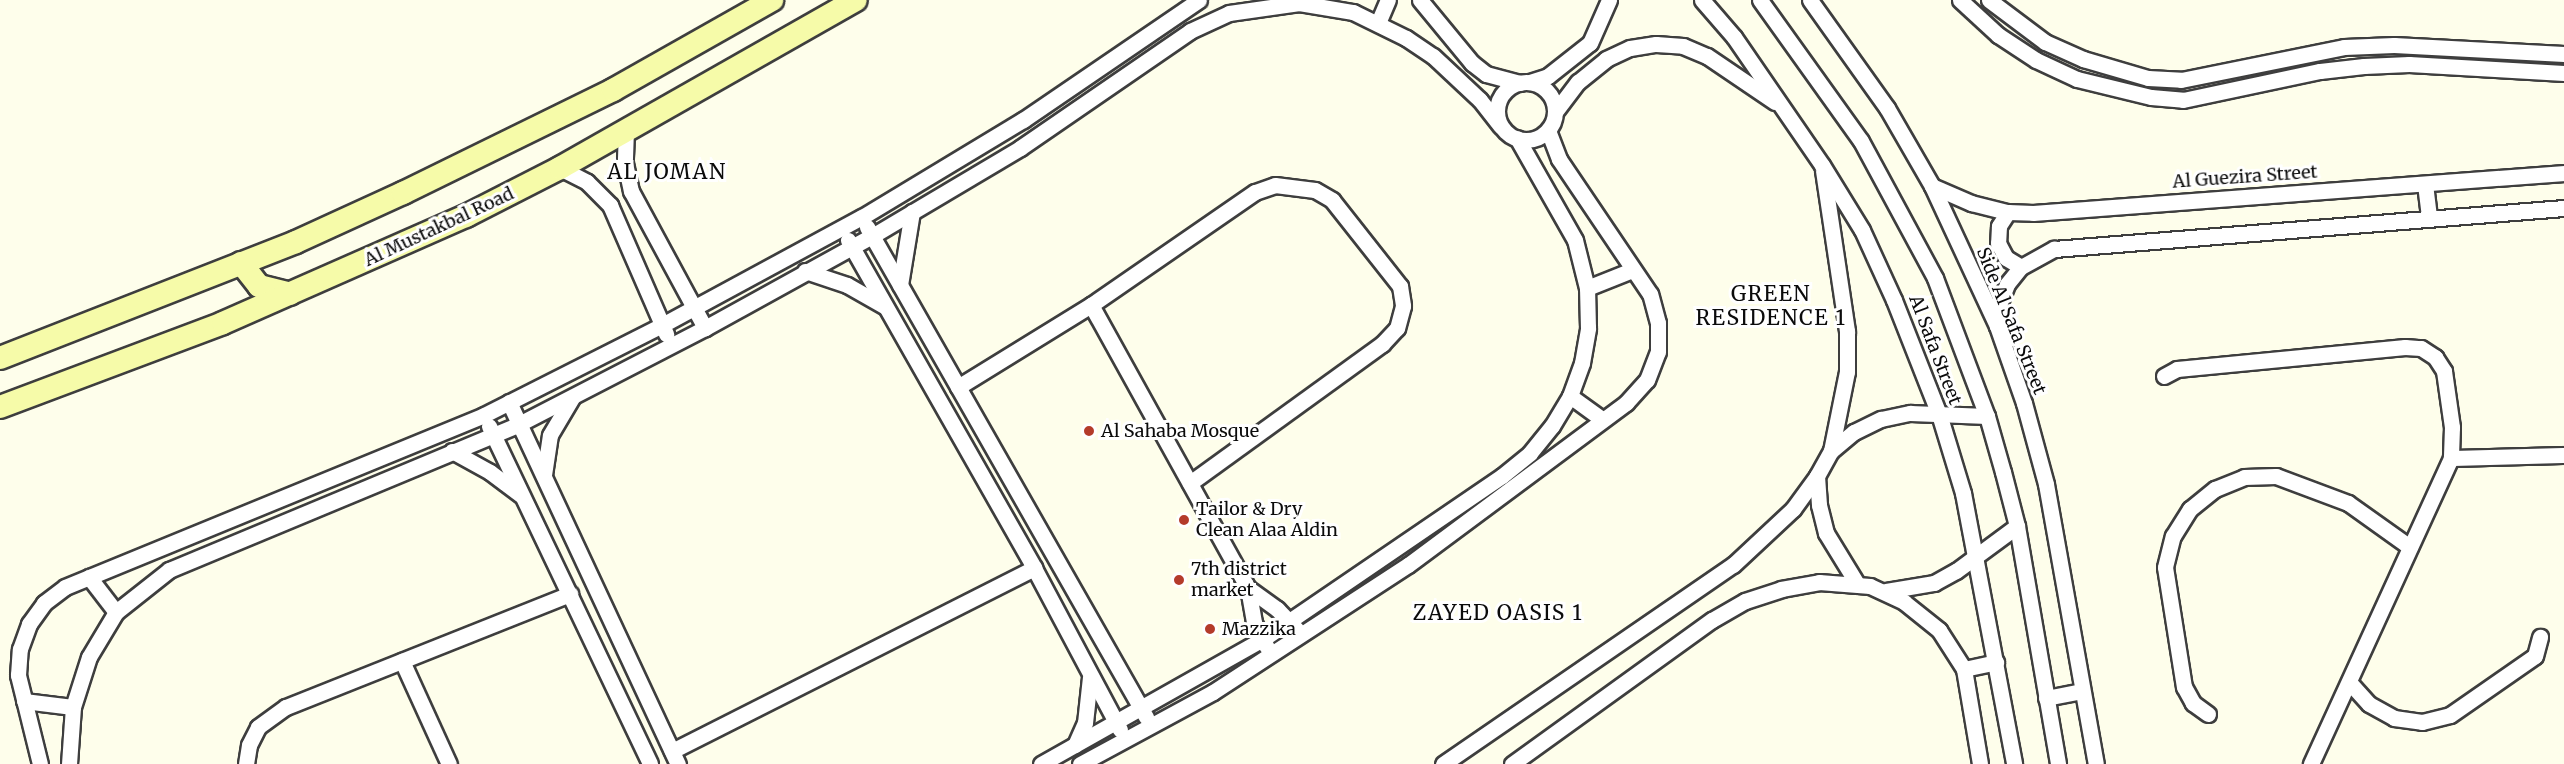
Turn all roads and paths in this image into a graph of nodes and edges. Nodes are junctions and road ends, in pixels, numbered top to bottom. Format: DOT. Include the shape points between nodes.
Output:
graph roads {
  1 [pos="772,0"];
  2 [pos="855,0"];
  3 [pos="1199,0"];
  4 [pos="1389,0"];
  5 [pos="1420,0"];
  6 [pos="1609,0"];
  7 [pos="1702,0"];
  8 [pos="1760,0"];
  9 [pos="1810,0"];
  10 [pos="1960,0"];
  11 [pos="1989,0"];
  12 [pos="1270,2"];
  13 [pos="1378,23"];
  14 [pos="2564,54"];
  15 [pos="2228,71"];
  16 [pos="2124,73"];
  17 [pos="2564,73"];
  18 [pos="1525,83"];
  19 [pos="2232,91"];
  20 [pos="2120,92"];
  21 [pos="1781,106"];
  22 [pos="1555,112"];
  23 [pos="1500,126"];
  24 [pos="626,129"];
  25 [pos="1548,131"];
  26 [pos="1517,138"];
  27 [pos="1822,165"];
  28 [pos="560,168"];
  29 [pos="2564,173"];
  30 [pos="2425,184"];
  31 [pos="1932,186"];
  32 [pos="2564,208"];
  33 [pos="912,212"];
  34 [pos="2008,212"];
  35 [pos="862,217"];
  36 [pos="2429,219"];
  37 [pos="842,229"];
  38 [pos="872,236"];
  39 [pos="852,247"];
  40 [pos="241,263"];
  41 [pos="2021,267"];
  42 [pos="1632,270"];
  43 [pos="805,272"];
  44 [pos="900,285"];
  45 [pos="1587,288"];
  46 [pos="290,294"];
  47 [pos="1090,305"];
  48 [pos="694,307"];
  49 [pos="885,307"];
  50 [pos="662,325"];
  51 [pos="1997,326"];
  52 [pos="705,328"];
  53 [pos="671,345"];
  54 [pos="0,358"];
  55 [pos="2164,376"];
  56 [pos="958,387"];
  57 [pos="574,396"];
  58 [pos="1570,396"];
  59 [pos="509,402"];
  60 [pos="0,407"];
  61 [pos="1939,414"];
  62 [pos="484,415"];
  63 [pos="1987,416"];
  64 [pos="1602,419"];
  65 [pos="519,423"];
  66 [pos="493,434"];
  67 [pos="452,451"];
  68 [pos="1831,451"];
  69 [pos="2564,455"];
  70 [pos="2451,458"];
  71 [pos="1007,473"];
  72 [pos="1817,476"];
  73 [pos="544,482"];
  74 [pos="1190,483"];
  75 [pos="987,485"];
  76 [pos="524,499"];
  77 [pos="2017,526"];
  78 [pos="2410,547"];
  79 [pos="1976,555"];
  80 [pos="1034,568"];
  81 [pos="89,577"];
  82 [pos="1856,582"];
  83 [pos="1248,588"];
  84 [pos="1883,592"];
  85 [pos="570,594"];
  86 [pos="116,612"];
  87 [pos="1289,622"];
  88 [pos="1302,636"];
  89 [pos="2540,637"];
  90 [pos="1263,639"];
  91 [pos="1273,655"];
  92 [pos="629,660"];
  93 [pos="402,661"];
  94 [pos="1996,662"];
  95 [pos="1964,669"];
  96 [pos="606,670"];
  97 [pos="1090,674"];
  98 [pos="2350,682"];
  99 [pos="2081,691"];
  100 [pos="2046,698"];
  101 [pos="24,701"];
  102 [pos="73,707"];
  103 [pos="1141,708"];
  104 [pos="2208,714"];
  105 [pos="1115,722"];
  106 [pos="1151,725"];
  107 [pos="1124,739"];
  108 [pos="1075,745"];
  109 [pos="675,757"];
  110 [pos="40,764"];
  111 [pos="69,764"];
  112 [pos="246,764"];
  113 [pos="448,764"];
  114 [pos="651,764"];
  115 [pos="1041,764"];
  116 [pos="1080,764"];
  117 [pos="1443,764"];
  118 [pos="1512,764"];
  119 [pos="1980,764"];
  120 [pos="2014,764"];
  121 [pos="2058,764"];
  122 [pos="2096,764"];
  123 [pos="2311,764"];
  1 -- 40 [label="main road" via="506,145 296,242"];
  2 -- 24 [label="main road, Al Mustakbal Road"];
  3 -- 35 [label="street" via="1023,120"];
  4 -- 13 [label="street"];
  5 -- 18 [label="street" via="1472,63 1486,74"];
  6 -- 18 [label="street" via="1590,43 1557,71"];
  7 -- 21 [label="street, Al Safa Street" via="1734,37"];
  8 -- 63 [label="street, Al Safa Street" via="1818,76 1900,208 1935,278"];
  9 -- 31 [label="street, Side Al Safa Street" via="1887,108"];
  10 -- 20 [label="street" via="1998,35 2036,60 2077,79"];
  11 -- 16 [label="street" via="2045,42"];
  12 -- 13 [label="street" via="1326,5"];
  12 -- 33 [label="street" via="1229,13 1190,31 1020,148"];
  13 -- 23 [label="street" via="1433,56 1465,85"];
  14 -- 15 [label="street" via="2394,45 2344,47"];
  15 -- 16 [label="street" via="2181,80"];
  15 -- 19 [label="street"];
  16 -- 20 [label="street"];
  17 -- 19 [label="street" via="2409,64 2364,66 2309,73"];
  18 -- 22 [label="street" via="1548,92"];
  18 -- 23 [label="street" via="1503,95 1498,105"];
  19 -- 20 [label="street" via="2183,100"];
  21 -- 22 [label="street" via="1707,56 1683,46 1656,44 1630,48 1606,59 1578,82"];
  21 -- 27 [label="street, Al Safa Street"];
  22 -- 25 [label="street"];
  23 -- 26 [label="street"];
  24 -- 28 [label="main road, Al Mustakbal Road"];
  24 -- 48 [label="street" via="625,163 631,191"];
  25 -- 26 [label="street" via="1528,140"];
  25 -- 42 [label="street" via="1559,159"];
  26 -- 45 [label="street" via="1575,240"];
  27 -- 61 [label="street, Al Safa Street" via="1862,230"];
  27 -- 68 [label="street" via="1847,331 1846,382"];
  28 -- 46 [label="main road, Al Mustakbal Road" via="466,216"];
  28 -- 50 [label="street" via="593,187 610,205"];
  29 -- 30 [label="street, Al Guezira Street"];
  30 -- 34 [label="street, Al Guezira Street"];
  30 -- 36 [label="street"];
  31 -- 34 [label="street, Al Guezira Street"];
  31 -- 51 [label="street, Side Al Safa Street"];
  32 -- 36 [label="street"];
  33 -- 38 [label="street"];
  33 -- 44 [label="street"];
  34 -- 41 [label="street" via="1999,226 1998,243 2006,258"];
  35 -- 37 [label="street"];
  35 -- 38 [label="street"];
  36 -- 41 [label="street" via="2075,246 2054,249"];
  37 -- 39 [label="street"];
  37 -- 48 [label="street"];
  38 -- 39 [label="street"];
  38 -- 44 [label="street"];
  39 -- 43 [label="street"];
  39 -- 49 [label="street"];
  40 -- 46 [label="main road" via="259,286"];
  40 -- 54 [label="main road"];
  41 -- 51 [label="street" via="2007,284 1999,304"];
  42 -- 45 [label="street"];
  42 -- 64 [label="street" via="1650,294 1656,313 1658,352 1647,380 1626,403"];
  43 -- 49 [label="street" via="847,285"];
  43 -- 52 [label="street"];
  44 -- 56 [label="street"];
  45 -- 58 [label="street" via="1588,328 1582,363"];
  46 -- 60 [label="main road, Al Mustakbal Road"];
  47 -- 56 [label="street"];
  47 -- 74 [label="street"];
  47 -- 74 [label="street" via="1255,192 1275,185 1315,189 1332,200 1400,286 1403,306 1397,328 1382,345"];
  48 -- 50 [label="street"];
  48 -- 52 [label="street"];
  49 -- 75 [label="street"];
  50 -- 53 [label="street"];
  50 -- 59 [label="street"];
  51 -- 99 [label="street, Side Al Safa Street" via="2046,484"];
  52 -- 53 [label="street"];
  53 -- 57 [label="street"];
  55 -- 70 [label="street" via="2177,369 2421,348 2435,357 2444,371 2452,427"];
  56 -- 71 [label="street"];
  57 -- 65 [label="street"];
  57 -- 73 [label="street" via="550,435"];
  58 -- 64 [label="street"];
  58 -- 87 [label="street" via="1545,435 1502,476"];
  59 -- 62 [label="street"];
  59 -- 65 [label="street"];
  61 -- 63 [label="street"];
  61 -- 68 [label="street" via="1910,413 1881,419 1854,432"];
  61 -- 79 [label="street, Al Safa Street"];
  62 -- 66 [label="street"];
  62 -- 81 [label="street"];
  63 -- 77 [label="street, Al Safa Street"];
  64 -- 88 [label="street" via="1513,490"];
  65 -- 66 [label="street"];
  65 -- 73 [label="street"];
  66 -- 67 [label="street"];
  66 -- 76 [label="street"];
  67 -- 76 [label="street" via="490,472"];
  67 -- 86 [label="street" via="198,556 141,589"];
  68 -- 72 [label="street"];
  69 -- 70 [label="street"];
  70 -- 78 [label="street"];
  71 -- 75 [label="street"];
  71 -- 103 [label="street"];
  72 -- 82 [label="street" via="1818,505 1826,533"];
  72 -- 117 [label="street" via="1786,516 1733,565"];
  73 -- 92 [label="street"];
  74 -- 83 [label="street"];
  75 -- 80 [label="street"];
  76 -- 85 [label="street"];
  77 -- 79 [label="street"];
  77 -- 100 [label="street, Al Safa Street"];
  78 -- 98 [label="street"];
  78 -- 104 [label="street" via="2348,502 2276,476 2244,477 2215,489 2190,509 2173,536 2165,567 2184,687 2193,703"];
  79 -- 84 [label="street" via="1934,583"];
  79 -- 94 [label="street, Al Safa Street"];
  80 -- 97 [label="street"];
  80 -- 109 [label="street"];
  81 -- 86 [label="street"];
  81 -- 101 [label="street" via="65,587 44,603 29,624 20,658"];
  82 -- 84 [label="street"];
  82 -- 118 [label="street" via="1819,582 1781,589 1745,602 1712,621"];
  83 -- 87 [label="street"];
  83 -- 90 [label="street" via="1254,623"];
  84 -- 95 [label="street" via="1923,615 1939,630"];
  85 -- 93 [label="street"];
  85 -- 96 [label="street"];
  86 -- 102 [label="street" via="89,657"];
  87 -- 88 [label="street"];
  87 -- 90 [label="street"];
  88 -- 91 [label="street"];
  89 -- 98 [label="street" via="2535,657 2450,715 2422,722 2394,718 2368,704"];
  90 -- 91 [label="street"];
  90 -- 103 [label="street"];
  91 -- 106 [label="street"];
  92 -- 96 [label="street"];
  92 -- 109 [label="street"];
  93 -- 112 [label="street" via="270,715 249,745"];
  93 -- 113 [label="street"];
  94 -- 95 [label="street"];
  94 -- 120 [label="street, Al Safa Street"];
  95 -- 119 [label="street"];
  96 -- 114 [label="street"];
  97 -- 105 [label="street"];
  97 -- 108 [label="street" via="1086,715"];
  98 -- 123 [label="street"];
  99 -- 100 [label="street"];
  99 -- 122 [label="street, Side Al Safa Street"];
  100 -- 121 [label="street, Al Safa Street"];
  101 -- 102 [label="street"];
  101 -- 110 [label="street"];
  102 -- 111 [label="street"];
  103 -- 105 [label="street"];
  103 -- 106 [label="street"];
  105 -- 107 [label="street"];
  105 -- 108 [label="street"];
  106 -- 107 [label="street"];
  107 -- 116 [label="street"];
  108 -- 115 [label="street"];
}
